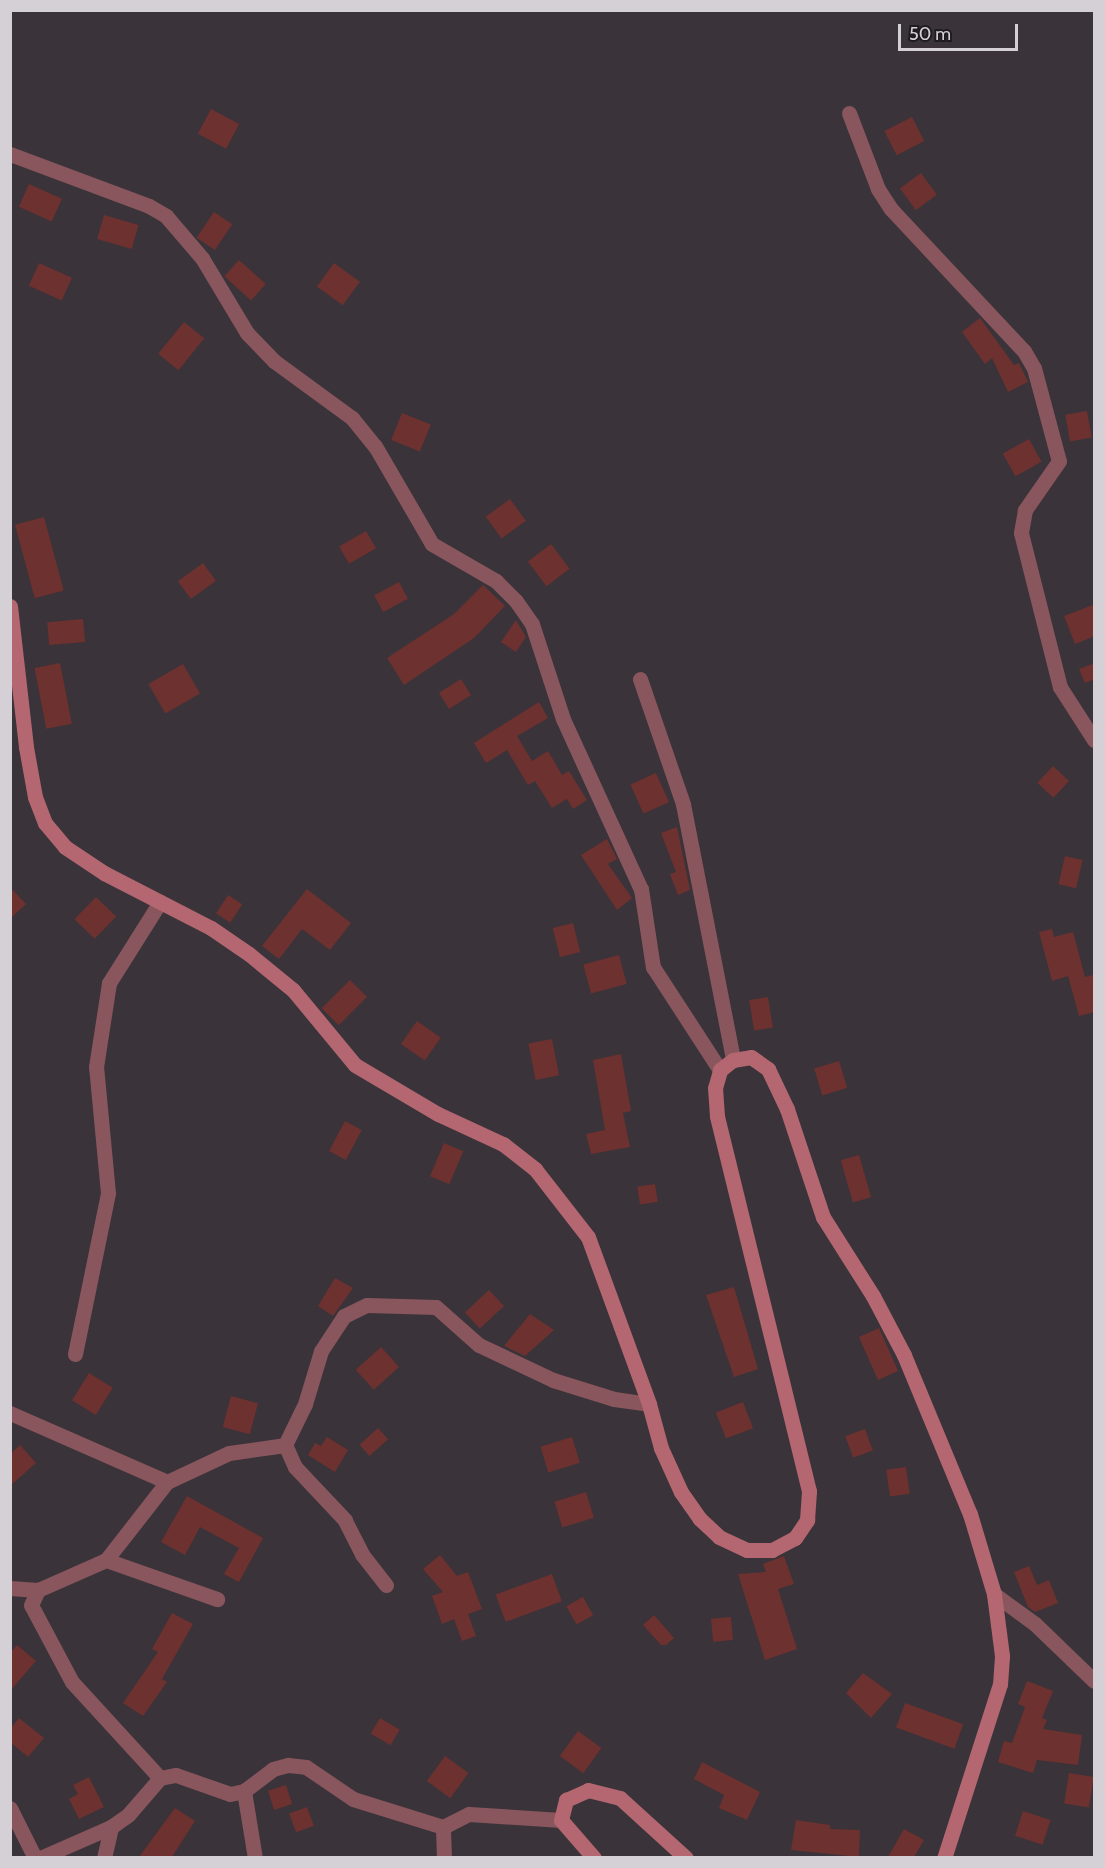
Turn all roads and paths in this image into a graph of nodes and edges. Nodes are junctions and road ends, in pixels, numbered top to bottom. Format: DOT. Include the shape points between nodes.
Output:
graph roads {
  1 [pos="849,113"];
  2 [pos="10,154"];
  3 [pos="10,606"];
  4 [pos="640,679"];
  5 [pos="1095,740"];
  6 [pos="160,902"];
  7 [pos="733,1060"];
  8 [pos="720,1070"];
  9 [pos="75,1354"];
  10 [pos="649,1404"];
  11 [pos="10,1413"];
  12 [pos="285,1445"];
  13 [pos="167,1482"];
  14 [pos="106,1560"];
  15 [pos="386,1585"];
  16 [pos="10,1588"];
  17 [pos="38,1590"];
  18 [pos="994,1594"];
  19 [pos="217,1599"];
  20 [pos="1095,1681"];
  21 [pos="160,1778"];
  22 [pos="244,1791"];
  23 [pos="10,1808"];
  24 [pos="561,1820"];
  25 [pos="111,1827"];
  26 [pos="443,1827"];
  27 [pos="34,1857"];
  28 [pos="40,1857"];
  29 [pos="104,1857"];
  30 [pos="255,1857"];
  31 [pos="444,1857"];
  32 [pos="594,1857"];
  33 [pos="686,1857"];
  34 [pos="944,1857"];
  1 -- 5 [label="street" via="891,209 1024,351 1034,368 1059,461 1025,510 1021,533 1060,687"];
  2 -- 8 [label="street" via="166,216 202,258 248,333 274,361 352,418 375,446 432,544 487,575 516,601 532,624 563,719 641,889 653,967"];
  3 -- 6 [label="street" via="26,747 35,797 45,823 65,847"];
  4 -- 7 [label="street" via="683,804"];
  6 -- 9 [label="street" via="109,983 96,1067 108,1193"];
  6 -- 10 [label="street" via="211,928 293,990 355,1065 438,1114 503,1144 534,1169 588,1237"];
  7 -- 8 [label="street"];
  7 -- 18 [label="street" via="751,1058 768,1069 787,1109 823,1217 873,1296 904,1356 970,1514"];
  8 -- 10 [label="street" via="715,1088 717,1116 809,1491 807,1520 795,1538 772,1550 756,1550 719,1537 681,1492 661,1448"];
  10 -- 12 [label="street" via="614,1399 553,1380 479,1346 436,1308 366,1305 344,1316 330,1333 305,1404"];
  11 -- 13 [label="street"];
  12 -- 13 [label="street" via="229,1453"];
  12 -- 15 [label="street" via="295,1467 345,1520 362,1554"];
  13 -- 14 [label="street"];
  14 -- 17 [label="street"];
  14 -- 19 [label="street"];
  16 -- 17 [label="street"];
  17 -- 21 [label="street" via="32,1605 38,1623 72,1682"];
  18 -- 20 [label="street" via="1035,1624"];
  18 -- 34 [label="street" via="1002,1656 1000,1684"];
  21 -- 22 [label="street" via="176,1775 212,1790 230,1794"];
  21 -- 25 [label="street" via="128,1815"];
  22 -- 26 [label="street" via="273,1769 288,1765 306,1767 353,1799"];
  22 -- 30 [label="street"];
  23 -- 27 [label="street"];
  24 -- 26 [label="street" via="469,1814"];
  24 -- 32 [label="street"];
  24 -- 33 [label="street" via="566,1800 576,1794 588,1790 608,1792 635,1809"];
  25 -- 28 [label="street"];
  25 -- 29 [label="street"];
  26 -- 31 [label="street"];
}
